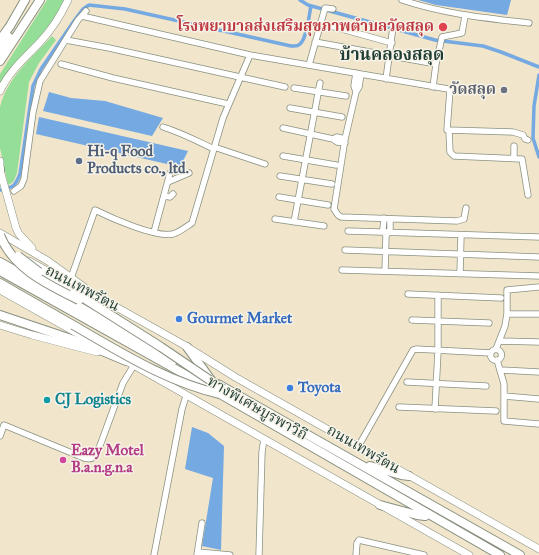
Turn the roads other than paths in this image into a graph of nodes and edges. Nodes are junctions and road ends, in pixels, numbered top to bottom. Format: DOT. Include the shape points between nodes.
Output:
graph roads {
  1 [pos="25,0"];
  2 [pos="34,0"];
  3 [pos="40,0"];
  4 [pos="68,0"];
  5 [pos="402,0"];
  6 [pos="333,10"];
  7 [pos="86,11"];
  8 [pos="82,16"];
  9 [pos="465,16"];
  10 [pos="320,23"];
  11 [pos="529,23"];
  12 [pos="393,28"];
  13 [pos="0,40"];
  14 [pos="66,40"];
  15 [pos="315,42"];
  16 [pos="392,43"];
  17 [pos="0,50"];
  18 [pos="250,55"];
  19 [pos="390,56"];
  20 [pos="0,62"];
  21 [pos="61,64"];
  22 [pos="436,64"];
  23 [pos="309,65"];
  24 [pos="359,74"];
  25 [pos="241,77"];
  26 [pos="386,78"];
  27 [pos="320,83"];
  28 [pos="433,86"];
  29 [pos="285,87"];
  30 [pos="294,88"];
  31 [pos="0,91"];
  32 [pos="318,92"];
  33 [pos="346,96"];
  34 [pos="228,104"];
  35 [pos="290,108"];
  36 [pos="314,112"];
  37 [pos="342,117"];
  38 [pos="164,127"];
  39 [pos="283,128"];
  40 [pos="449,130"];
  41 [pos="310,134"];
  42 [pos="528,140"];
  43 [pos="345,141"];
  44 [pos="514,146"];
  45 [pos="214,148"];
  46 [pos="283,156"];
  47 [pos="514,158"];
  48 [pos="306,160"];
  49 [pos="0,162"];
  50 [pos="265,164"];
  51 [pos="336,165"];
  52 [pos="0,169"];
  53 [pos="170,173"];
  54 [pos="189,173"];
  55 [pos="280,176"];
  56 [pos="302,179"];
  57 [pos="168,182"];
  58 [pos="332,184"];
  59 [pos="14,191"];
  60 [pos="173,194"];
  61 [pos="528,195"];
  62 [pos="164,196"];
  63 [pos="279,197"];
  64 [pos="298,200"];
  65 [pos="328,205"];
  66 [pos="466,208"];
  67 [pos="275,218"];
  68 [pos="384,218"];
  69 [pos="390,218"];
  70 [pos="294,222"];
  71 [pos="324,226"];
  72 [pos="348,231"];
  73 [pos="154,232"];
  74 [pos="0,234"];
  75 [pos="386,234"];
  76 [pos="461,235"];
  77 [pos="539,237"];
  78 [pos="0,244"];
  79 [pos="345,250"];
  80 [pos="13,252"];
  81 [pos="386,252"];
  82 [pos="461,255"];
  83 [pos="539,257"];
  84 [pos="48,261"];
  85 [pos="0,263"];
  86 [pos="342,270"];
  87 [pos="0,271"];
  88 [pos="385,271"];
  89 [pos="0,274"];
  90 [pos="460,274"];
  91 [pos="24,276"];
  92 [pos="539,276"];
  93 [pos="71,278"];
  94 [pos="0,283"];
  95 [pos="0,286"];
  96 [pos="539,287"];
  97 [pos="0,290"];
  98 [pos="408,294"];
  99 [pos="438,295"];
  100 [pos="501,298"];
  101 [pos="102,299"];
  102 [pos="108,313"];
  103 [pos="507,314"];
  104 [pos="539,314"];
  105 [pos="0,315"];
  106 [pos="412,320"];
  107 [pos="438,321"];
  108 [pos="489,323"];
  109 [pos="0,325"];
  110 [pos="73,325"];
  111 [pos="500,341"];
  112 [pos="539,342"];
  113 [pos="187,347"];
  114 [pos="496,349"];
  115 [pos="438,351"];
  116 [pos="491,353"];
  117 [pos="497,360"];
  118 [pos="130,363"];
  119 [pos="501,370"];
  120 [pos="539,372"];
  121 [pos="211,380"];
  122 [pos="407,382"];
  123 [pos="436,383"];
  124 [pos="486,386"];
  125 [pos="221,392"];
  126 [pos="186,396"];
  127 [pos="504,396"];
  128 [pos="539,399"];
  129 [pos="398,407"];
  130 [pos="435,409"];
  131 [pos="496,411"];
  132 [pos="539,424"];
  133 [pos="0,436"];
  134 [pos="264,440"];
  135 [pos="358,447"];
  136 [pos="361,465"];
  137 [pos="409,476"];
  138 [pos="380,505"];
  139 [pos="425,516"];
  140 [pos="202,523"];
  141 [pos="539,549"];
  142 [pos="198,553"];
  143 [pos="154,555"];
  144 [pos="227,555"];
  145 [pos="230,555"];
  146 [pos="260,555"];
  147 [pos="356,555"];
  148 [pos="424,555"];
  149 [pos="469,555"];
  150 [pos="493,555"];
  151 [pos="500,555"];
  152 [pos="513,555"];
  153 [pos="520,555"];
  1 -- 13 [label="highway"];
  2 -- 17 [label="highway"];
  3 -- 20 [label="highway"];
  4 -- 31 [label="main road" via="46,35 10,73"];
  5 -- 9 [label="street"];
  6 -- 10 [label="street" via="325,8"];
  7 -- 8 [label="street"];
  8 -- 14 [label="street"];
  8 -- 18 [label="street"];
  9 -- 11 [label="street"];
  9 -- 22 [label="street" via="462,33 442,37"];
  10 -- 15 [label="street"];
  10 -- 16 [label="street"];
  12 -- 16 [label="street"];
  14 -- 25 [label="street"];
  14 -- 59 [label="street" via="40,81 24,179 21,186"];
  15 -- 19 [label="street"];
  15 -- 23 [label="street"];
  16 -- 19 [label="street"];
  18 -- 23 [label="street"];
  18 -- 25 [label="street"];
  19 -- 22 [label="street"];
  19 -- 26 [label="street"];
  21 -- 34 [label="street"];
  22 -- 28 [label="street"];
  23 -- 24 [label="street"];
  24 -- 26 [label="street"];
  24 -- 43 [label="street" via="359,87"];
  25 -- 29 [label="street"];
  25 -- 34 [label="street"];
  26 -- 28 [label="street"];
  27 -- 32 [label="street"];
  28 -- 40 [label="street" via="452,90 446,127 446,130"];
  30 -- 32 [label="street"];
  32 -- 33 [label="street"];
  32 -- 36 [label="street"];
  34 -- 45 [label="street"];
  35 -- 36 [label="street"];
  36 -- 37 [label="street"];
  36 -- 41 [label="street"];
  38 -- 45 [label="street"];
  39 -- 41 [label="street"];
  40 -- 42 [label="street" via="513,132 522,134 524,139"];
  40 -- 47 [label="street" via="450,152 454,156"];
  41 -- 43 [label="street" via="336,142"];
  41 -- 48 [label="street"];
  43 -- 68 [label="street" via="335,212 341,217"];
  44 -- 47 [label="street"];
  45 -- 50 [label="street"];
  45 -- 73 [label="street" via="192,223 173,234"];
  46 -- 48 [label="street"];
  47 -- 61 [label="street" via="522,160"];
  48 -- 51 [label="street"];
  48 -- 56 [label="street"];
  49 -- 52 [label="main road"];
  52 -- 84 [label="main road" via="19,234"];
  53 -- 57 [label="street"];
  54 -- 57 [label="street"];
  55 -- 56 [label="street"];
  56 -- 58 [label="street"];
  56 -- 64 [label="street"];
  57 -- 62 [label="street"];
  60 -- 62 [label="street" via="170,197"];
  62 -- 73 [label="street"];
  63 -- 64 [label="street"];
  64 -- 65 [label="street"];
  64 -- 70 [label="street"];
  66 -- 69 [label="street" via="465,216 460,221"];
  67 -- 70 [label="street"];
  68 -- 69 [label="street"];
  68 -- 75 [label="street"];
  69 -- 75 [label="street" via="390,230"];
  70 -- 71 [label="street"];
  72 -- 75 [label="street"];
  73 -- 93 [label="street" via="118,221 95,210"];
  74 -- 84 [label="main road"];
  74 -- 102 [label="highway, bridge" via="15,253 42,274"];
  74 -- 102 [label="highway, bridge" via="8,251 30,272 64,293"];
  75 -- 76 [label="street"];
  75 -- 81 [label="street"];
  76 -- 77 [label="street"];
  76 -- 82 [label="street"];
  78 -- 80 [label="main road, ถนนเทพรัตน"];
  79 -- 81 [label="street"];
  80 -- 91 [label="highway"];
  80 -- 101 [label="main road, ถนนเทพรัตน"];
  81 -- 82 [label="street"];
  81 -- 88 [label="street"];
  82 -- 83 [label="street"];
  82 -- 90 [label="street"];
  84 -- 93 [label="main road"];
  85 -- 91 [label="highway, ถนนเทพรัตน"];
  85 -- 125 [label="highway, ทางพิเศษบูรพาวิถี, bridge"];
  86 -- 88 [label="street"];
  87 -- 125 [label="highway, ทางพิเศษบูรพาวิถี, bridge"];
  88 -- 90 [label="street"];
  89 -- 139 [label="highway, ถนนเทพรัตน"];
  90 -- 92 [label="street"];
  91 -- 121 [label="highway, ถนนเทพรัตน"];
  93 -- 101 [label="main road"];
  94 -- 110 [label="highway"];
  95 -- 110 [label="highway"];
  96 -- 103 [label="street" via="507,290"];
  97 -- 118 [label="main road"];
  98 -- 99 [label="street"];
  99 -- 100 [label="street"];
  99 -- 107 [label="street"];
  101 -- 113 [label="main road, ถนนเทพรัตน"];
  102 -- 125 [label="highway, bridge" via="161,347"];
  103 -- 104 [label="street"];
  103 -- 111 [label="street"];
  105 -- 118 [label="highway" via="83,343"];
  106 -- 107 [label="street"];
  107 -- 108 [label="street"];
  107 -- 115 [label="street"];
  109 -- 118 [label="main road"];
  110 -- 125 [label="highway, bridge" via="168,377 201,390"];
  111 -- 112 [label="street"];
  111 -- 114 [label="street"];
  113 -- 121 [label="highway"];
  113 -- 135 [label="main road, ถนนเทพรัตน"];
  114 -- 116 [label="street"];
  114 -- 117 [label="street" via="500,350 502,355"];
  115 -- 116 [label="street"];
  115 -- 123 [label="street"];
  115 -- 135 [label="street" via="413,350"];
  116 -- 117 [label="street" via="492,358"];
  117 -- 119 [label="street"];
  118 -- 126 [label="main road"];
  118 -- 133 [label="street" via="94,458 84,458 4,425"];
  119 -- 120 [label="street"];
  119 -- 127 [label="street"];
  121 -- 136 [label="highway, ถนนเทพรัตน"];
  122 -- 123 [label="street"];
  123 -- 124 [label="street"];
  123 -- 130 [label="street"];
  125 -- 151 [label="highway, ทางพิเศษบูรพาวิถี"];
  125 -- 152 [label="highway, ทางพิเศษบูรพาวิถี"];
  126 -- 134 [label="main road"];
  126 -- 143 [label="street"];
  127 -- 128 [label="street"];
  127 -- 132 [label="street" via="504,421"];
  129 -- 130 [label="street"];
  130 -- 131 [label="street"];
  134 -- 138 [label="main road"];
  134 -- 146 [label="street"];
  135 -- 137 [label="main road, ถนนเทพรัตน"];
  136 -- 137 [label="highway"];
  136 -- 153 [label="highway, ถนนเทพรัตน"];
  137 -- 141 [label="main road, ถนนเทพรัตน"];
  138 -- 139 [label="highway"];
  138 -- 149 [label="main road"];
  139 -- 150 [label="highway, ถนนเทพรัตน"];
  140 -- 142 [label="street"];
  142 -- 144 [label="street"];
  144 -- 145 [label="street"];
  147 -- 148 [label="street" via="359,540"];
}
